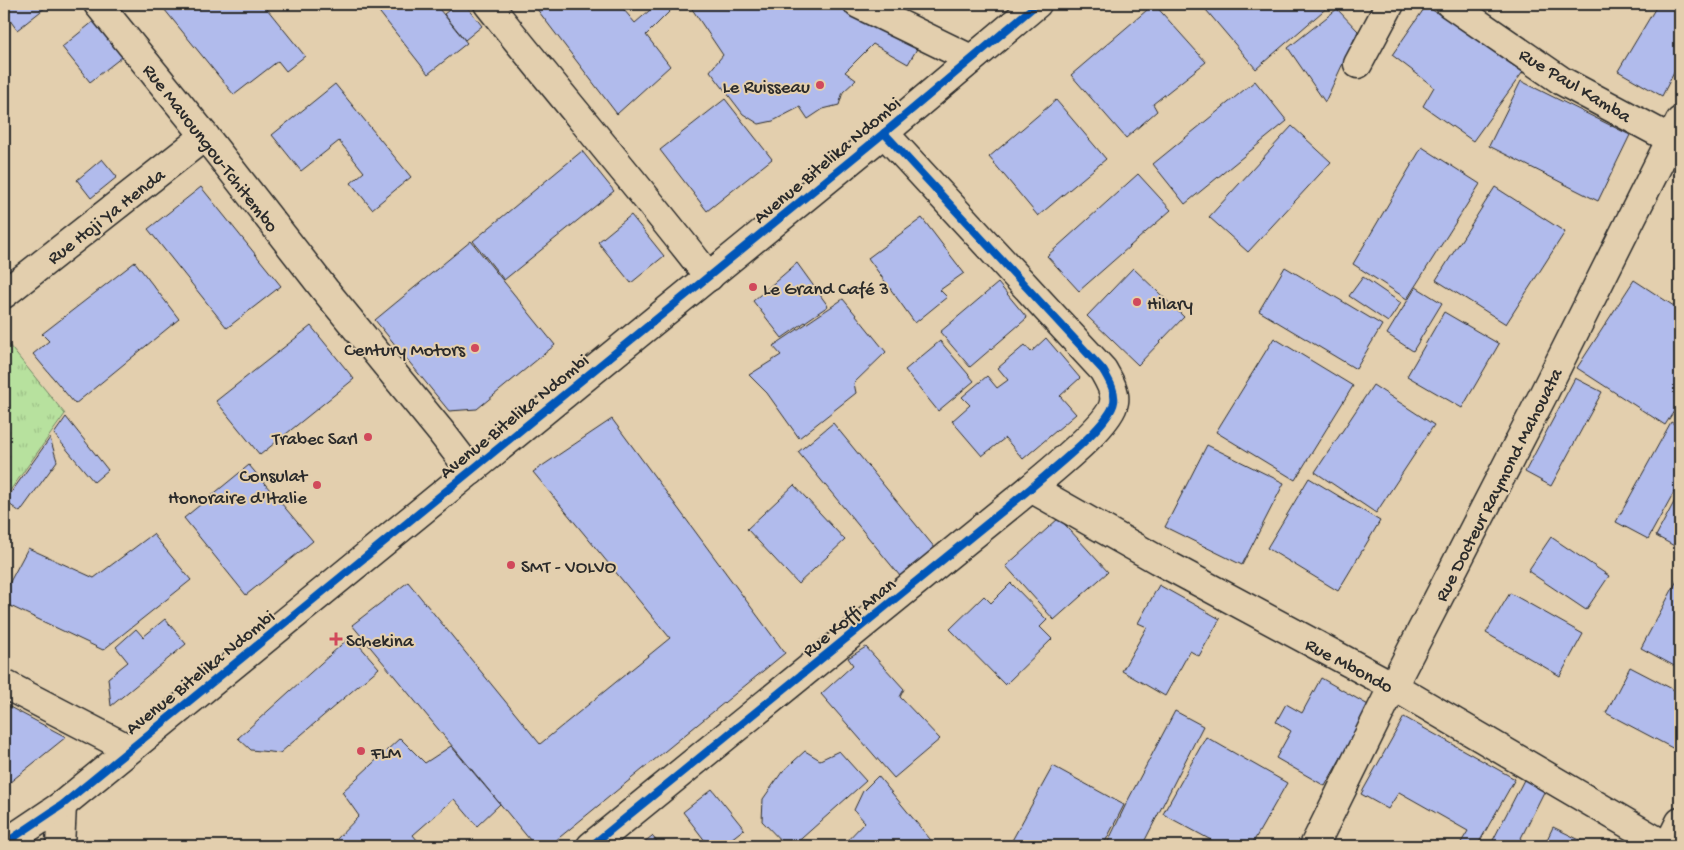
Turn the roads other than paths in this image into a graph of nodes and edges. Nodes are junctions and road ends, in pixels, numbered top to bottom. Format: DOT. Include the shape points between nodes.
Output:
graph roads {
  1 [pos="98,4"];
  2 [pos="488,4"];
  3 [pos="858,4"];
  4 [pos="1037,4"];
  5 [pos="1390,4"];
  6 [pos="1450,4"];
  7 [pos="971,59"];
  8 [pos="1358,64"];
  9 [pos="884,133"];
  10 [pos="1677,134"];
  11 [pos="206,136"];
  12 [pos="709,277"];
  13 [pos="4,294"];
  14 [pos="471,471"];
  15 [pos="1031,488"];
  16 [pos="4,684"];
  17 [pos="1392,686"];
  18 [pos="129,749"];
  19 [pos="62,805"];
  20 [pos="1680,822"];
  21 [pos="4,844"];
  22 [pos="60,846"];
  23 [pos="591,846"];
  24 [pos="1314,846"];
  25 [pos="1667,846"];
  1 -- 11 [label="street, Rue Mavoungou-Tchitembo"];
  2 -- 12 [label="street"];
  3 -- 7 [label="street"];
  4 -- 7 [label="street, Avenue Bitelika Ndombi"];
  5 -- 8 [label="street"];
  6 -- 10 [label="street, Rue Paul Kamba" via="1562,81"];
  7 -- 9 [label="street, Avenue Bitelika Ndombi"];
  9 -- 12 [label="street, Avenue Bitelika Ndombi"];
  9 -- 15 [label="street, Rue Koffi Anan" via="1103,370 1112,385 1115,402 1108,416"];
  10 -- 17 [label="street, Rue Docteur Raymond Mahouata"];
  11 -- 13 [label="street, Rue Hoji Ya Henda"];
  11 -- 14 [label="street, Rue Mavoungou-Tchitembo"];
  12 -- 14 [label="street, Avenue Bitelika Ndombi"];
  14 -- 18 [label="street, Avenue Bitelika Ndombi"];
  15 -- 17 [label="street, Rue Mbondo"];
  15 -- 23 [label="street, Rue Koffi Anan"];
  16 -- 18 [label="street"];
  17 -- 24 [label="street, Rue Docteur Raymond Mahouata"];
  17 -- 25 [label="street, Rue Mbondo"];
  18 -- 19 [label="street, Avenue Bitelika Ndombi"];
  19 -- 21 [label="street, Avenue Bitelika Ndombi"];
  19 -- 22 [label="street"];
  20 -- 25 [label="street"];
}
